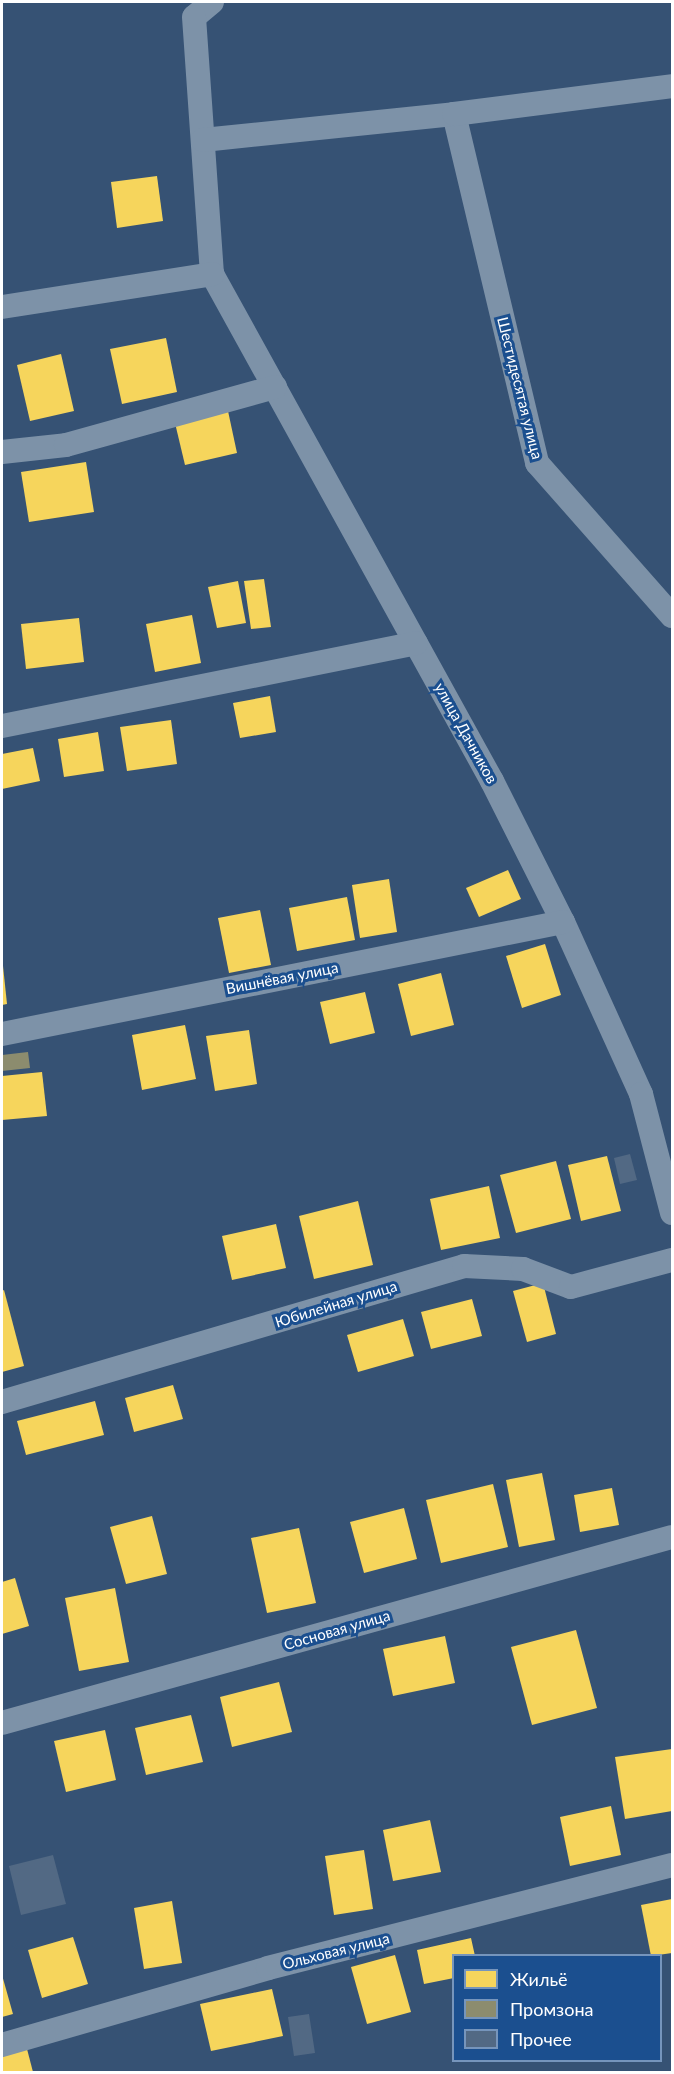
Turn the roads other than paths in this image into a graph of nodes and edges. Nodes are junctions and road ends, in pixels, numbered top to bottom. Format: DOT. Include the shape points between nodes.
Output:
graph roads {
  1 [pos="212,2"];
  2 [pos="672,86"];
  3 [pos="454,114"];
  4 [pos="203,140"];
  5 [pos="213,274"];
  6 [pos="2,307"];
  7 [pos="275,387"];
  8 [pos="2,452"];
  9 [pos="672,616"];
  10 [pos="416,643"];
  11 [pos="2,726"];
  12 [pos="563,922"];
  13 [pos="2,1034"];
  14 [pos="672,1213"];
  15 [pos="672,1260"];
  16 [pos="2,1402"];
  17 [pos="672,1537"];
  18 [pos="2,1723"];
  19 [pos="672,1866"];
  20 [pos="2,2045"];
  1 -- 4 [label="street" via="194,17"];
  2 -- 3 [label="street"];
  3 -- 4 [label="street"];
  3 -- 9 [label="street, Шестидесятая улица" via="537,463"];
  4 -- 5 [label="street"];
  5 -- 6 [label="street"];
  5 -- 7 [label="street, улица Дачников"];
  7 -- 8 [label="street" via="66,445"];
  7 -- 10 [label="street, улица Дачников"];
  10 -- 11 [label="street"];
  10 -- 12 [label="street, улица Дачников"];
  12 -- 13 [label="street, Вишнёвая улица"];
  12 -- 14 [label="street, улица Дачников" via="641,1094"];
  15 -- 16 [label="street, Юбилейная улица" via="571,1287 523,1269 464,1266"];
  17 -- 18 [label="street, Сосновая улица"];
  19 -- 20 [label="street, Ольховая улица" via="268,1968"];
}
